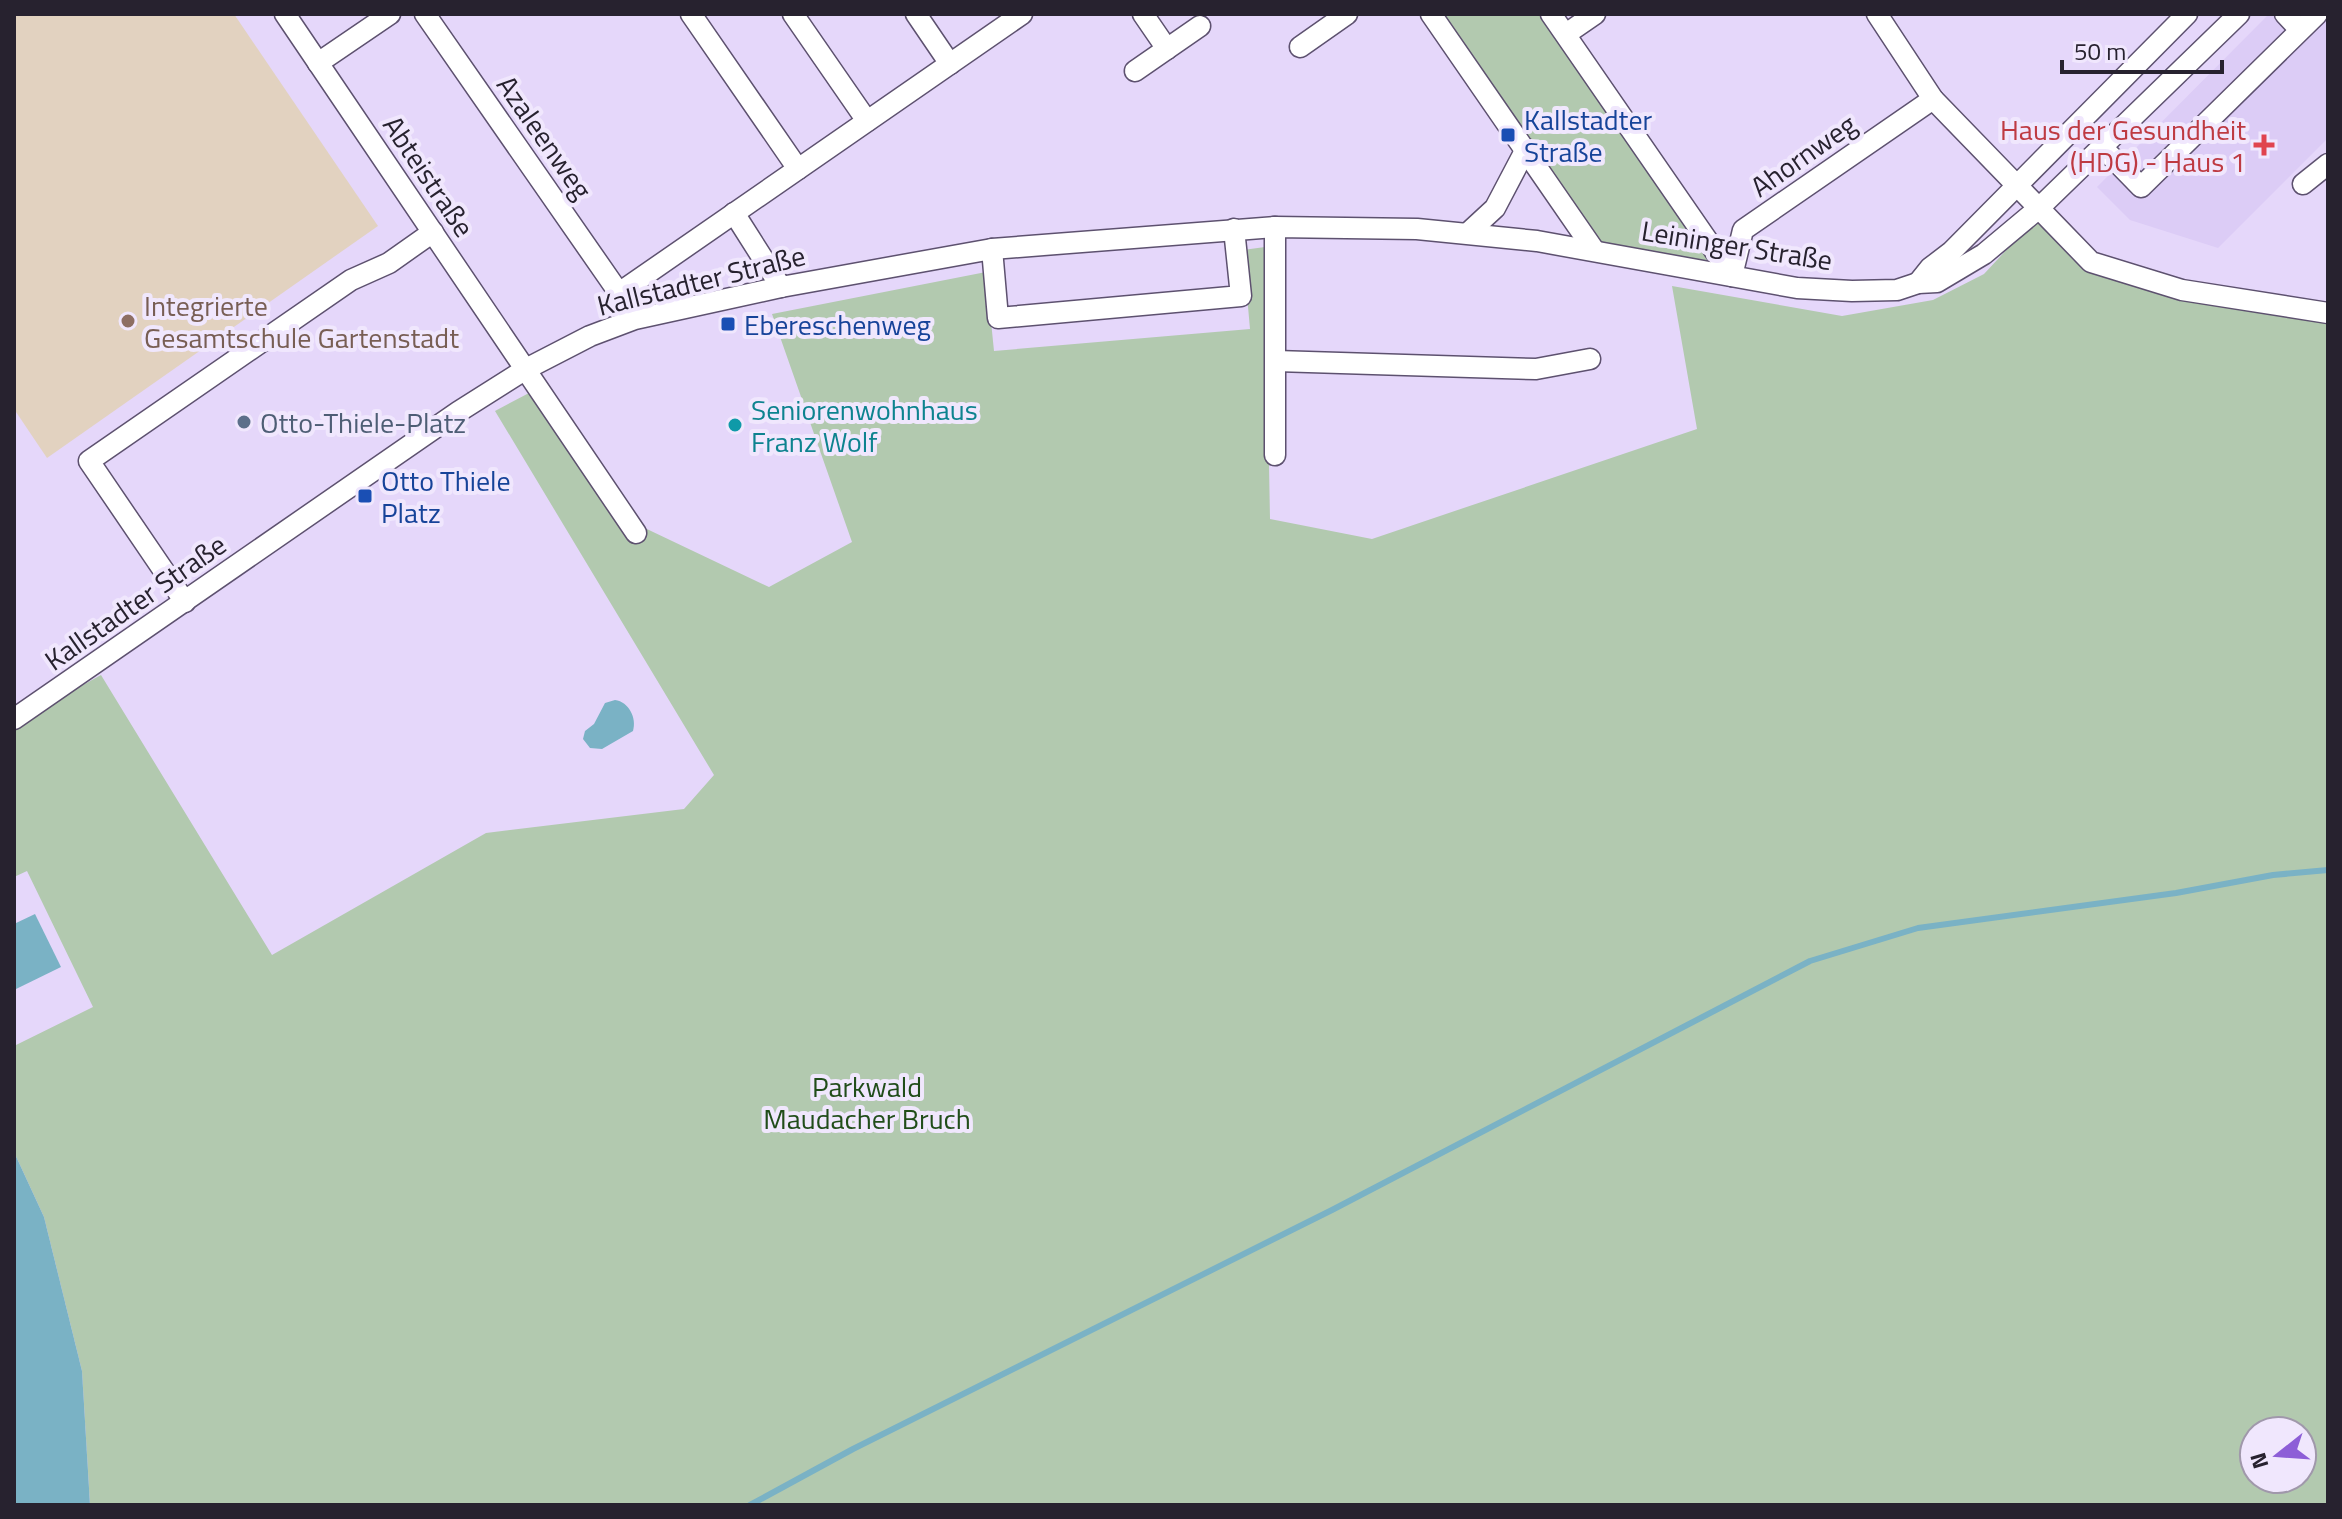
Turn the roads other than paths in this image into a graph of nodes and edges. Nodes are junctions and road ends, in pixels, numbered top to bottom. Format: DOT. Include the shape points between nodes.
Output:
graph roads {
  1 [pos="285,14"];
  2 [pos="390,14"];
  3 [pos="425,14"];
  4 [pos="691,14"];
  5 [pos="793,14"];
  6 [pos="916,14"];
  7 [pos="1022,14"];
  8 [pos="1143,14"];
  9 [pos="1347,14"];
  10 [pos="1431,14"];
  11 [pos="1551,14"];
  12 [pos="1595,14"];
  13 [pos="1877,14"];
  14 [pos="2187,14"];
  15 [pos="2239,14"];
  16 [pos="2285,14"];
  17 [pos="2317,14"];
  18 [pos="1200,26"];
  19 [pos="2300,30"];
  20 [pos="1566,34"];
  21 [pos="1300,47"];
  22 [pos="1167,49"];
  23 [pos="318,63"];
  24 [pos="950,64"];
  25 [pos="1135,71"];
  26 [pos="1933,99"];
  27 [pos="867,121"];
  28 [pos="2102,147"];
  29 [pos="1526,149"];
  30 [pos="2328,164"];
  31 [pos="798,169"];
  32 [pos="2016,184"];
  33 [pos="2303,184"];
  34 [pos="2039,208"];
  35 [pos="734,213"];
  36 [pos="1275,227"];
  37 [pos="1234,229"];
  38 [pos="433,232"];
  39 [pos="1469,232"];
  40 [pos="992,249"];
  41 [pos="1594,250"];
  42 [pos="1732,276"];
  43 [pos="1918,283"];
  44 [pos="781,287"];
  45 [pos="2328,313"];
  46 [pos="1590,359"];
  47 [pos="1276,361"];
  48 [pos="526,369"];
  49 [pos="1275,455"];
  50 [pos="636,533"];
  51 [pos="185,602"];
  52 [pos="14,719"];
  1 -- 23 [label="street, Abteistraße"];
  2 -- 23 [label="street"];
  3 -- 35 [label="street, Azaleenweg" via="619,293"];
  4 -- 31 [label="street"];
  5 -- 27 [label="street"];
  6 -- 24 [label="street"];
  7 -- 24 [label="street"];
  8 -- 22 [label="street"];
  9 -- 21 [label="street"];
  10 -- 29 [label="street"];
  11 -- 20 [label="street"];
  12 -- 20 [label="street"];
  13 -- 26 [label="street"];
  14 -- 32 [label="street"];
  15 -- 28 [label="street, Leininger Straße"];
  16 -- 19 [label="street"];
  17 -- 19 [label="street"];
  18 -- 22 [label="street"];
  19 -- 28 [label="street" via="2141,187"];
  20 -- 42 [label="street"];
  22 -- 25 [label="street"];
  23 -- 38 [label="street, Abteistraße"];
  24 -- 27 [label="street"];
  26 -- 32 [label="street"];
  26 -- 42 [label="street, Ahornweg" via="1743,230"];
  27 -- 31 [label="street"];
  28 -- 34 [label="street, Leininger Straße"];
  29 -- 39 [label="street" via="1495,208"];
  29 -- 41 [label="street"];
  30 -- 33 [label="street"];
  31 -- 35 [label="street"];
  32 -- 34 [label="street"];
  32 -- 43 [label="street"];
  34 -- 43 [label="street, Leininger Straße" via="1984,254 1937,282"];
  34 -- 45 [label="street" via="2091,262 2182,290"];
  35 -- 44 [label="street"];
  36 -- 37 [label="street, Kallstadter Straße"];
  36 -- 39 [label="street, Kallstadter Straße"];
  36 -- 47 [label="street"];
  37 -- 40 [label="street, Kallstadter Straße"];
  37 -- 40 [label="street" via="1241,296 998,318"];
  38 -- 48 [label="street, Abteistraße"];
  38 -- 51 [label="street" via="389,263 351,280 89,461"];
  39 -- 41 [label="street, Kallstadter Straße"];
  40 -- 44 [label="street, Kallstadter Straße"];
  41 -- 42 [label="street, Leininger Straße"];
  42 -- 43 [label="street, Leininger Straße" via="1852,291 1897,290"];
  44 -- 48 [label="street, Kallstadter Straße" via="635,319"];
  46 -- 47 [label="street" via="1536,369"];
  47 -- 49 [label="street"];
  48 -- 50 [label="street, Abteistraße"];
  48 -- 51 [label="street, Kallstadter Straße"];
  51 -- 52 [label="street, Kallstadter Straße"];
}
